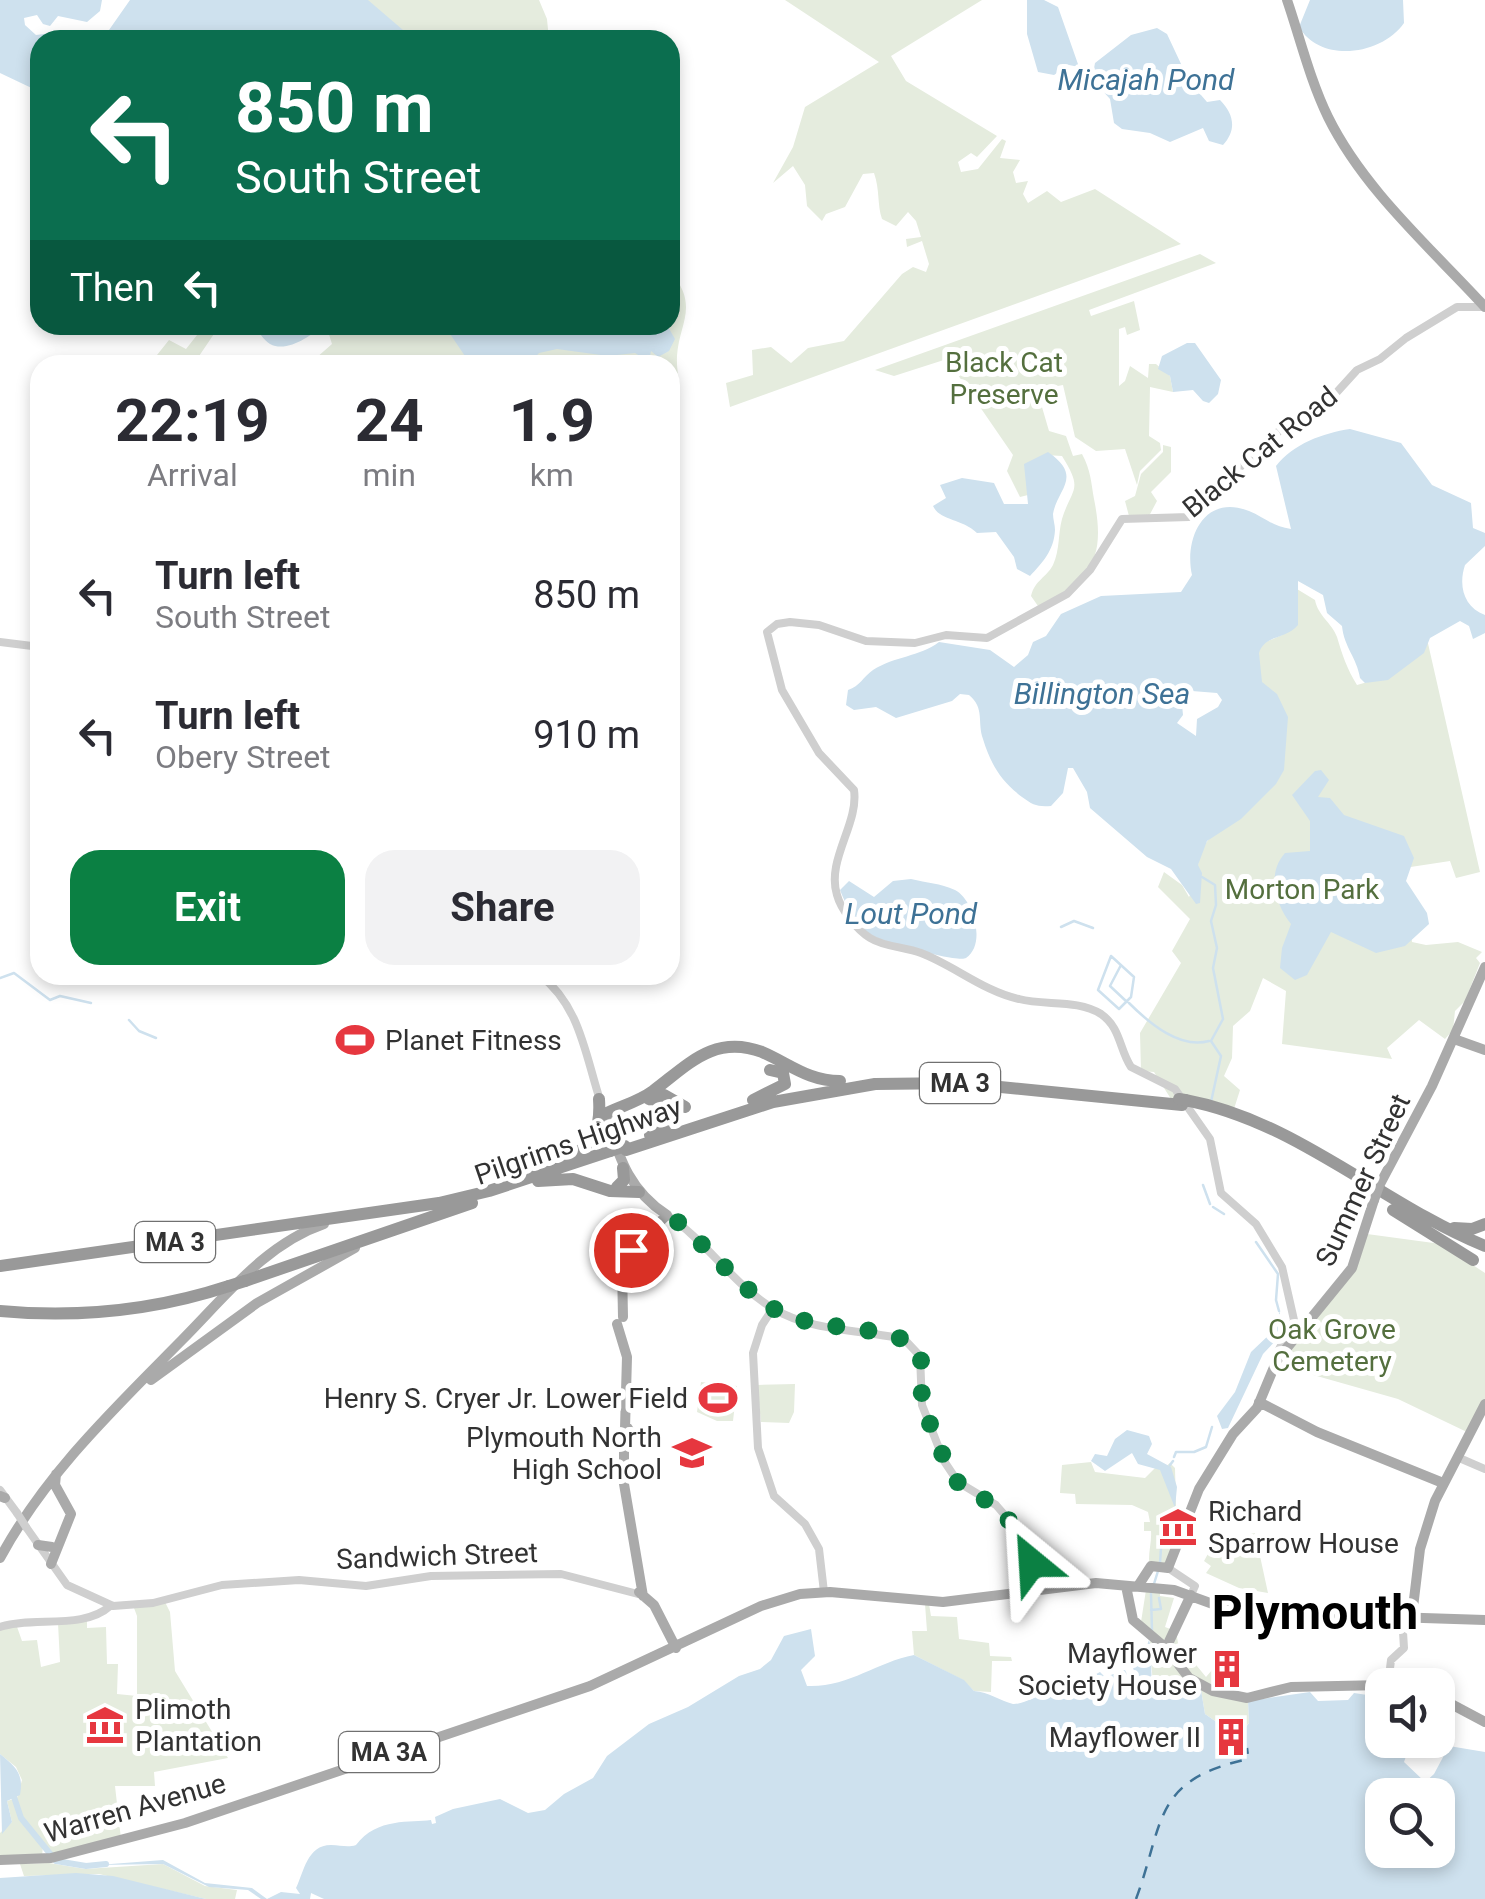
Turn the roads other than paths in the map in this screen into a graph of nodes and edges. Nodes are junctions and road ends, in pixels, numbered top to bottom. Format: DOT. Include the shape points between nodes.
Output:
graph roads {
  1 [pos="1287,0"];
  2 [pos="1485,307"];
  3 [pos="0,642"];
  4 [pos="30,646"];
  5 [pos="1485,967"];
  6 [pos="551,985"];
  7 [pos="1454,1039"];
  8 [pos="1485,1050"];
  9 [pos="763,1053"];
  10 [pos="678,1069"];
  11 [pos="857,1080"];
  12 [pos="599,1098"];
  13 [pos="644,1102"];
  14 [pos="1184,1102"];
  15 [pos="721,1112"];
  16 [pos="613,1115"];
  17 [pos="628,1146"];
  18 [pos="611,1153"];
  19 [pos="536,1182"];
  20 [pos="630,1186"];
  21 [pos="490,1191"];
  22 [pos="1378,1195"];
  23 [pos="1397,1204"];
  24 [pos="666,1213"];
  25 [pos="349,1216"];
  26 [pos="1485,1224"];
  27 [pos="404,1227"];
  28 [pos="650,1227"];
  29 [pos="640,1240"];
  30 [pos="1481,1253"];
  31 [pos="0,1266"];
  32 [pos="773,1308"];
  33 [pos="0,1311"];
  34 [pos="1274,1365"];
  35 [pos="1260,1402"];
  36 [pos="1485,1404"];
  37 [pos="94,1430"];
  38 [pos="1457,1457"];
  39 [pos="1485,1469"];
  40 [pos="58,1470"];
  41 [pos="1443,1483"];
  42 [pos="2,1495"];
  43 [pos="35,1501"];
  44 [pos="22,1527"];
  45 [pos="0,1539"];
  46 [pos="38,1545"];
  47 [pos="50,1555"];
  48 [pos="0,1556"];
  49 [pos="1168,1565"];
  50 [pos="1143,1586"];
  51 [pos="1032,1589"];
  52 [pos="1193,1590"];
  53 [pos="641,1592"];
  54 [pos="824,1592"];
  55 [pos="111,1606"];
  56 [pos="1407,1616"];
  57 [pos="1485,1620"];
  58 [pos="0,1627"];
  59 [pos="676,1648"];
  60 [pos="1166,1648"];
  61 [pos="1389,1668"];
  62 [pos="1365,1686"];
  63 [pos="1455,1706"];
  64 [pos="1485,1722"];
  65 [pos="0,1860"];
  1 -- 2 [label="main road" via="1323,106 1346,147"];
  2 -- 34 [label="street, Black Cat Road" via="1457,307 1357,370 1327,403 1273,435 1189,517 1122,519 1070,591 997,634 881,642 790,622 767,632 782,690 819,752 854,790 836,887 842,906 872,940 920,952 996,992 1102,1014 1130,1067 1172,1086 1212,1144 1221,1193 1256,1224 1286,1275 1294,1320"];
  3 -- 4 [label="street"];
  5 -- 7 [label="main road, Summer Street"];
  6 -- 12 [label="street" via="573,1012"];
  7 -- 8 [label="main road"];
  7 -- 22 [label="main road, Summer Street"];
  9 -- 10 [label="highway" via="719,1048"];
  9 -- 11 [label="highway" via="810,1078"];
  9 -- 15 [label="highway" via="771,1060 768,1072 784,1074 783,1087"];
  10 -- 13 [label="highway" via="670,1084 680,1102 658,1095"];
  10 -- 16 [label="highway"];
  11 -- 14 [label="highway, Pilgrims Highway / MA 3" via="970,1078"];
  11 -- 15 [label="highway, Pilgrims Highway / MA 3"];
  12 -- 16 [label="highway"];
  12 -- 21 [label="highway" via="599,1126 586,1148"];
  13 -- 16 [label="highway"];
  13 -- 17 [label="highway" via="664,1102 670,1120"];
  14 -- 17 [label="highway, Pilgrims Highway / MA 3" via="960,1083 875,1084 788,1098"];
  14 -- 22 [label="highway, Pilgrims Highway / MA 3" via="1271,1134"];
  14 -- 23 [label="highway, Pilgrims Highway / MA 3" via="1285,1134"];
  15 -- 17 [label="highway, Pilgrims Highway / MA 3"];
  16 -- 20 [label="main road"];
  17 -- 18 [label="highway, Pilgrims Highway / MA 3, bridge"];
  18 -- 19 [label="highway, Pilgrims Highway / MA 3"];
  18 -- 20 [label="highway" via="587,1174 592,1182"];
  18 -- 21 [label="highway, Pilgrims Highway / MA 3"];
  19 -- 20 [label="highway" via="570,1179 610,1191"];
  19 -- 27 [label="highway, Pilgrims Highway / MA 3"];
  20 -- 24 [label="main road"];
  20 -- 28 [label="main road"];
  21 -- 25 [label="highway, Pilgrims Highway / MA 3"];
  22 -- 30 [label="highway, Pilgrims Highway"];
  22 -- 34 [label="main road, Summer Street" via="1352,1267"];
  23 -- 26 [label="highway" via="1457,1229"];
  23 -- 30 [label="highway, Pilgrims Highway / MA 3"];
  24 -- 28 [label="main road"];
  24 -- 29 [label="main road"];
  24 -- 32 [label="street"];
  25 -- 31 [label="highway, Pilgrims Highway / MA 3"];
  25 -- 37 [label="main road" via="266,1256"];
  27 -- 33 [label="highway, Pilgrims Highway / MA 3, bridge" via="177,1300 116,1310"];
  27 -- 37 [label="main road" via="316,1268 235,1317"];
  28 -- 29 [label="main road"];
  29 -- 53 [label="main road" via="622,1265 621,1320 628,1363 626,1494"];
  32 -- 51 [label="street" via="914,1345 922,1404 944,1461 958,1482 1010,1520 1031,1556"];
  32 -- 54 [label="street" via="753,1355 758,1448 774,1496 819,1549"];
  34 -- 35 [label="main road, Summer Street"];
  35 -- 41 [label="main road"];
  35 -- 49 [label="main road, Summer Street" via="1199,1489"];
  36 -- 38 [label="main road"];
  37 -- 40 [label="main road"];
  38 -- 39 [label="street"];
  38 -- 41 [label="main road"];
  40 -- 43 [label="main road"];
  40 -- 47 [label="main road" via="54,1482 70,1515"];
  41 -- 56 [label="main road"];
  42 -- 44 [label="street, bridge"];
  43 -- 44 [label="main road"];
  43 -- 47 [label="main road" via="54,1496 68,1510"];
  44 -- 45 [label="main road"];
  44 -- 46 [label="street"];
  44 -- 48 [label="main road"];
  46 -- 47 [label="main road"];
  47 -- 55 [label="street" via="70,1587"];
  49 -- 50 [label="main road, Summer Street"];
  49 -- 52 [label="street"];
  50 -- 51 [label="main road, MA 3A"];
  50 -- 52 [label="main road, MA 3A"];
  50 -- 60 [label="main road" via="1131,1617"];
  51 -- 54 [label="main road, MA 3A" via="945,1602"];
  52 -- 56 [label="main road, MA 3A" via="1236,1612"];
  52 -- 60 [label="main road"];
  53 -- 55 [label="street, Sandwich Street" via="559,1574 431,1576 369,1586 303,1580 222,1584 155,1603"];
  53 -- 59 [label="main road"];
  54 -- 59 [label="main road, MA 3A" via="764,1605"];
  55 -- 58 [label="street, Sandwich Street"];
  56 -- 57 [label="main road, MA 3A"];
  56 -- 61 [label="street" via="1404,1648"];
  59 -- 65 [label="main road, Warren Avenue / MA 3A" via="590,1686 185,1823 54,1857"];
  60 -- 62 [label="main road" via="1189,1678 1233,1696"];
  63 -- 64 [label="main road"];
}
